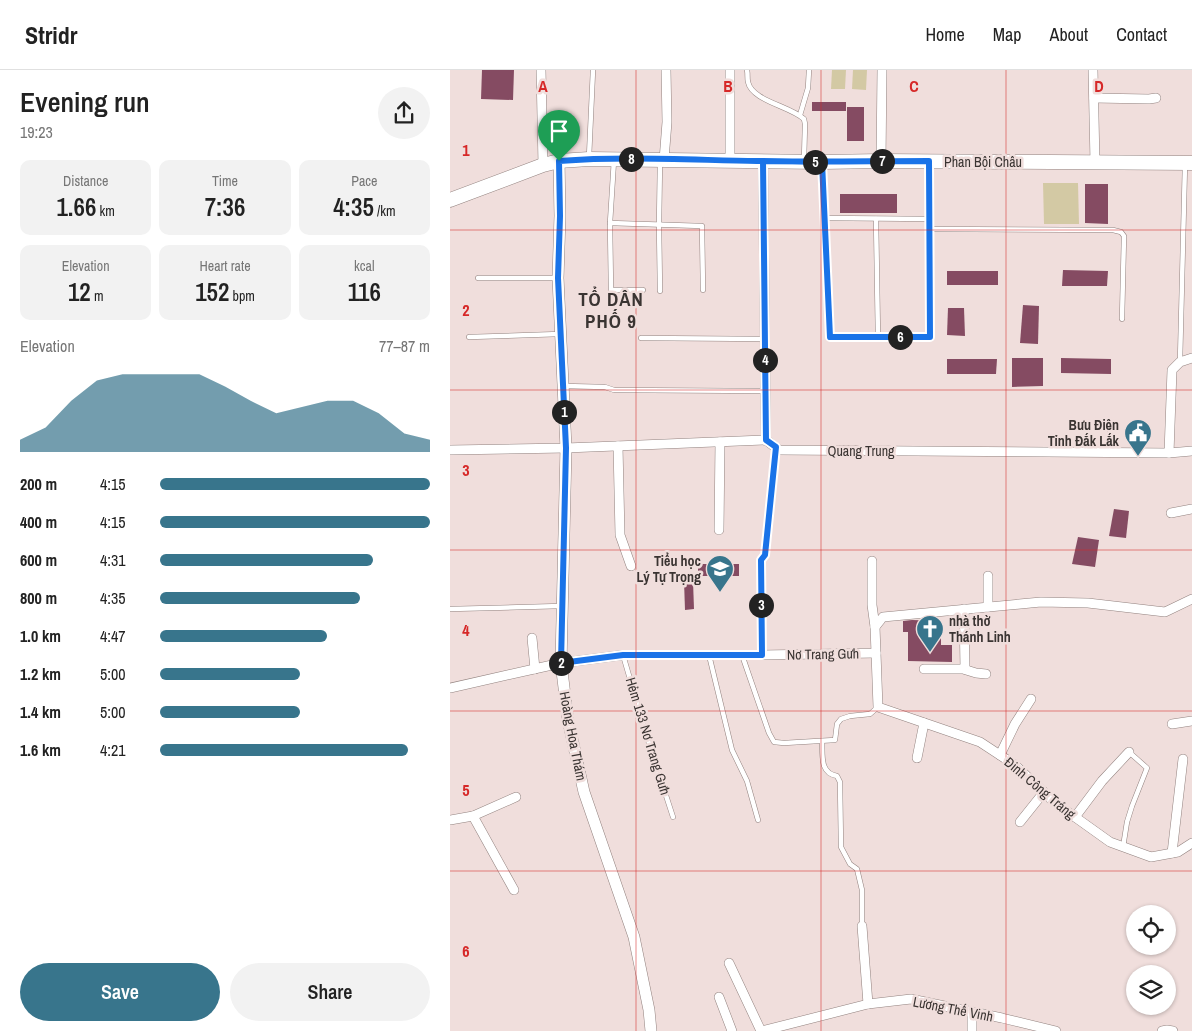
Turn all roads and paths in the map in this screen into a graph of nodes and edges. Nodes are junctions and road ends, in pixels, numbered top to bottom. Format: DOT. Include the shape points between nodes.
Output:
graph roads {
  1 [pos="542,70"];
  2 [pos="593,70"];
  3 [pos="666,70"];
  4 [pos="730,70"];
  5 [pos="747,70"];
  6 [pos="809,70"];
  7 [pos="882,70"];
  8 [pos="1093,70"];
  9 [pos="1094,98"];
  10 [pos="1156,98"];
  11 [pos="800,115"];
  12 [pos="590,159"];
  13 [pos="614,159"];
  14 [pos="662,160"];
  15 [pos="730,160"];
  16 [pos="559,161"];
  17 [pos="763,161"];
  18 [pos="880,161"];
  19 [pos="929,161"];
  20 [pos="804,162"];
  21 [pos="822,162"];
  22 [pos="1095,162"];
  23 [pos="1188,163"];
  24 [pos="543,165"];
  25 [pos="450,200"];
  26 [pos="825,218"];
  27 [pos="876,219"];
  28 [pos="929,219"];
  29 [pos="610,223"];
  30 [pos="659,225"];
  31 [pos="929,229"];
  32 [pos="478,278"];
  33 [pos="558,278"];
  34 [pos="643,290"];
  35 [pos="703,290"];
  36 [pos="660,291"];
  37 [pos="1122,318"];
  38 [pos="560,334"];
  39 [pos="469,337"];
  40 [pos="878,337"];
  41 [pos="641,338"];
  42 [pos="765,339"];
  43 [pos="1192,358"];
  44 [pos="1180,362"];
  45 [pos="563,386"];
  46 [pos="765,391"];
  47 [pos="766,440"];
  48 [pos="720,442"];
  49 [pos="618,446"];
  50 [pos="776,447"];
  51 [pos="566,448"];
  52 [pos="450,450"];
  53 [pos="1192,451"];
  54 [pos="1169,453"];
  55 [pos="1192,509"];
  56 [pos="1171,513"];
  57 [pos="719,530"];
  58 [pos="872,561"];
  59 [pos="631,566"];
  60 [pos="988,576"];
  61 [pos="1192,599"];
  62 [pos="562,606"];
  63 [pos="988,607"];
  64 [pos="450,609"];
  65 [pos="964,609"];
  66 [pos="875,627"];
  67 [pos="532,638"];
  68 [pos="876,653"];
  69 [pos="623,655"];
  70 [pos="709,655"];
  71 [pos="742,655"];
  72 [pos="762,655"];
  73 [pos="561,663"];
  74 [pos="534,669"];
  75 [pos="924,669"];
  76 [pos="965,669"];
  77 [pos="986,674"];
  78 [pos="450,688"];
  79 [pos="1031,699"];
  80 [pos="878,707"];
  81 [pos="1192,721"];
  82 [pos="924,723"];
  83 [pos="1172,724"];
  84 [pos="822,740"];
  85 [pos="1129,752"];
  86 [pos="1000,755"];
  87 [pos="917,758"];
  88 [pos="1182,759"];
  89 [pos="1044,792"];
  90 [pos="516,797"];
  91 [pos="473,816"];
  92 [pos="672,817"];
  93 [pos="1075,817"];
  94 [pos="450,820"];
  95 [pos="758,820"];
  96 [pos="1020,822"];
  97 [pos="1192,843"];
  98 [pos="1123,847"];
  99 [pos="1172,853"];
  100 [pos="514,890"];
  101 [pos="862,926"];
  102 [pos="729,963"];
  103 [pos="719,998"];
  104 [pos="868,1004"];
  105 [pos="972,1012"];
  106 [pos="789,1028"];
  107 [pos="650,1031"];
  108 [pos="732,1031"];
  109 [pos="762,1031"];
  110 [pos="972,1031"];
  111 [pos="1056,1031"];
  112 [pos="1162,1031"];
  113 [pos="1173,1031"];
  1 -- 24 [label="street"];
  2 -- 12 [label="lane"];
  3 -- 14 [label="street" via="667,122"];
  4 -- 15 [label="street"];
  5 -- 11 [label="lane" via="748,84 756,94"];
  6 -- 11 [label="lane" via="808,88"];
  7 -- 18 [label="street"];
  8 -- 9 [label="street"];
  9 -- 10 [label="street"];
  9 -- 22 [label="street"];
  11 -- 20 [label="lane" via="805,124"];
  12 -- 13 [label="main road, Phan Bội Châu"];
  12 -- 16 [label="main road, Phan Bội Châu"];
  13 -- 14 [label="main road, Phan Bội Châu"];
  13 -- 29 [label="lane"];
  14 -- 15 [label="main road, Phan Bội Châu"];
  14 -- 30 [label="lane"];
  15 -- 17 [label="main road, Phan Bội Châu"];
  16 -- 24 [label="main road, Phan Bội Châu"];
  16 -- 33 [label="street, Hoàng Hoa Thám"];
  17 -- 20 [label="main road, Phan Bội Châu"];
  17 -- 42 [label="street"];
  18 -- 19 [label="main road, Phan Bội Châu"];
  18 -- 21 [label="main road, Phan Bội Châu"];
  19 -- 22 [label="main road, Phan Bội Châu"];
  19 -- 28 [label="lane"];
  20 -- 21 [label="main road, Phan Bội Châu"];
  21 -- 26 [label="lane"];
  22 -- 23 [label="main road, Phan Bội Châu"];
  23 -- 44 [label="lane"];
  24 -- 25 [label="main road, Phan Bội Châu"];
  26 -- 27 [label="lane"];
  26 -- 40 [label="lane" via="830,337"];
  27 -- 28 [label="lane"];
  27 -- 40 [label="lane"];
  28 -- 31 [label="lane"];
  29 -- 30 [label="lane"];
  29 -- 34 [label="lane" via="611,290"];
  30 -- 35 [label="lane" via="702,226"];
  30 -- 36 [label="lane"];
  31 -- 37 [label="lane" via="1121,232 1124,236"];
  31 -- 40 [label="lane" via="930,337"];
  32 -- 33 [label="lane"];
  33 -- 38 [label="street, Hoàng Hoa Thám"];
  38 -- 39 [label="lane"];
  38 -- 45 [label="street, Hoàng Hoa Thám"];
  41 -- 42 [label="lane"];
  42 -- 46 [label="street"];
  43 -- 44 [label="street"];
  44 -- 54 [label="street" via="1172,370"];
  45 -- 46 [label="lane" via="614,390"];
  45 -- 51 [label="street, Hoàng Hoa Thám"];
  46 -- 47 [label="street"];
  47 -- 48 [label="street"];
  47 -- 50 [label="street, Quang Trung"];
  48 -- 49 [label="street"];
  48 -- 57 [label="street"];
  49 -- 51 [label="street"];
  49 -- 59 [label="street" via="620,535"];
  50 -- 54 [label="street, Quang Trung" via="779,450"];
  50 -- 72 [label="lane" via="765,555 761,560"];
  51 -- 52 [label="street"];
  51 -- 62 [label="street, Hoàng Hoa Thám"];
  53 -- 54 [label="street, Quang Trung"];
  55 -- 56 [label="street"];
  58 -- 66 [label="street, Nơ Trang Gưh"];
  60 -- 63 [label="street"];
  61 -- 63 [label="street" via="1165,612 1088,603 1041,602"];
  62 -- 64 [label="lane"];
  62 -- 73 [label="street, Hoàng Hoa Thám"];
  63 -- 65 [label="street"];
  65 -- 66 [label="street" via="883,616"];
  65 -- 76 [label="street"];
  66 -- 68 [label="street, Nơ Trang Gưh"];
  67 -- 74 [label="street"];
  68 -- 72 [label="street, Nơ Trang Gưh"];
  68 -- 80 [label="street"];
  69 -- 70 [label="street, Nơ Trang Gưh"];
  69 -- 73 [label="street, Nơ Trang Gưh"];
  69 -- 92 [label="lane, Hẻm 133 Nơ Trang Gưh"];
  70 -- 71 [label="street, Nơ Trang Gưh"];
  70 -- 95 [label="lane" via="732,750 747,781"];
  71 -- 72 [label="street, Nơ Trang Gưh"];
  71 -- 84 [label="lane" via="774,742"];
  73 -- 74 [label="street, Nơ Trang Gưh"];
  73 -- 107 [label="street, Hoàng Hoa Thám" via="568,720 584,792 634,936 649,1010"];
  74 -- 78 [label="street, Nơ Trang Gưh"];
  75 -- 76 [label="street"];
  76 -- 77 [label="street"];
  79 -- 86 [label="street"];
  80 -- 82 [label="street, Đinh Công Tráng"];
  80 -- 84 [label="lane" via="870,714 841,719 835,740"];
  81 -- 83 [label="street"];
  82 -- 86 [label="street, Đinh Công Tráng" via="980,742"];
  82 -- 87 [label="street"];
  84 -- 101 [label="lane" via="823,766 840,782 841,847 850,864 857,869 862,890"];
  85 -- 93 [label="street"];
  85 -- 98 [label="lane" via="1147,768 1129,814"];
  86 -- 89 [label="street, Đinh Công Tráng"];
  88 -- 99 [label="street"];
  89 -- 93 [label="street, Đinh Công Tráng"];
  89 -- 96 [label="street"];
  90 -- 91 [label="street"];
  91 -- 94 [label="street"];
  91 -- 100 [label="street"];
  93 -- 98 [label="street, Đinh Công Tráng" via="1110,842"];
  97 -- 99 [label="street, Đinh Công Tráng"];
  98 -- 99 [label="street, Đinh Công Tráng" via="1151,858"];
  101 -- 104 [label="street"];
  102 -- 109 [label="street"];
  103 -- 108 [label="street"];
  104 -- 105 [label="street, Lương Thế Vinh" via="911,999"];
  104 -- 106 [label="street, Lương Thế Vinh"];
  105 -- 110 [label="street"];
  105 -- 111 [label="street, Lương Thế Vinh"];
  106 -- 109 [label="street, Lương Thế Vinh"];
  112 -- 113 [label="street"];
}
